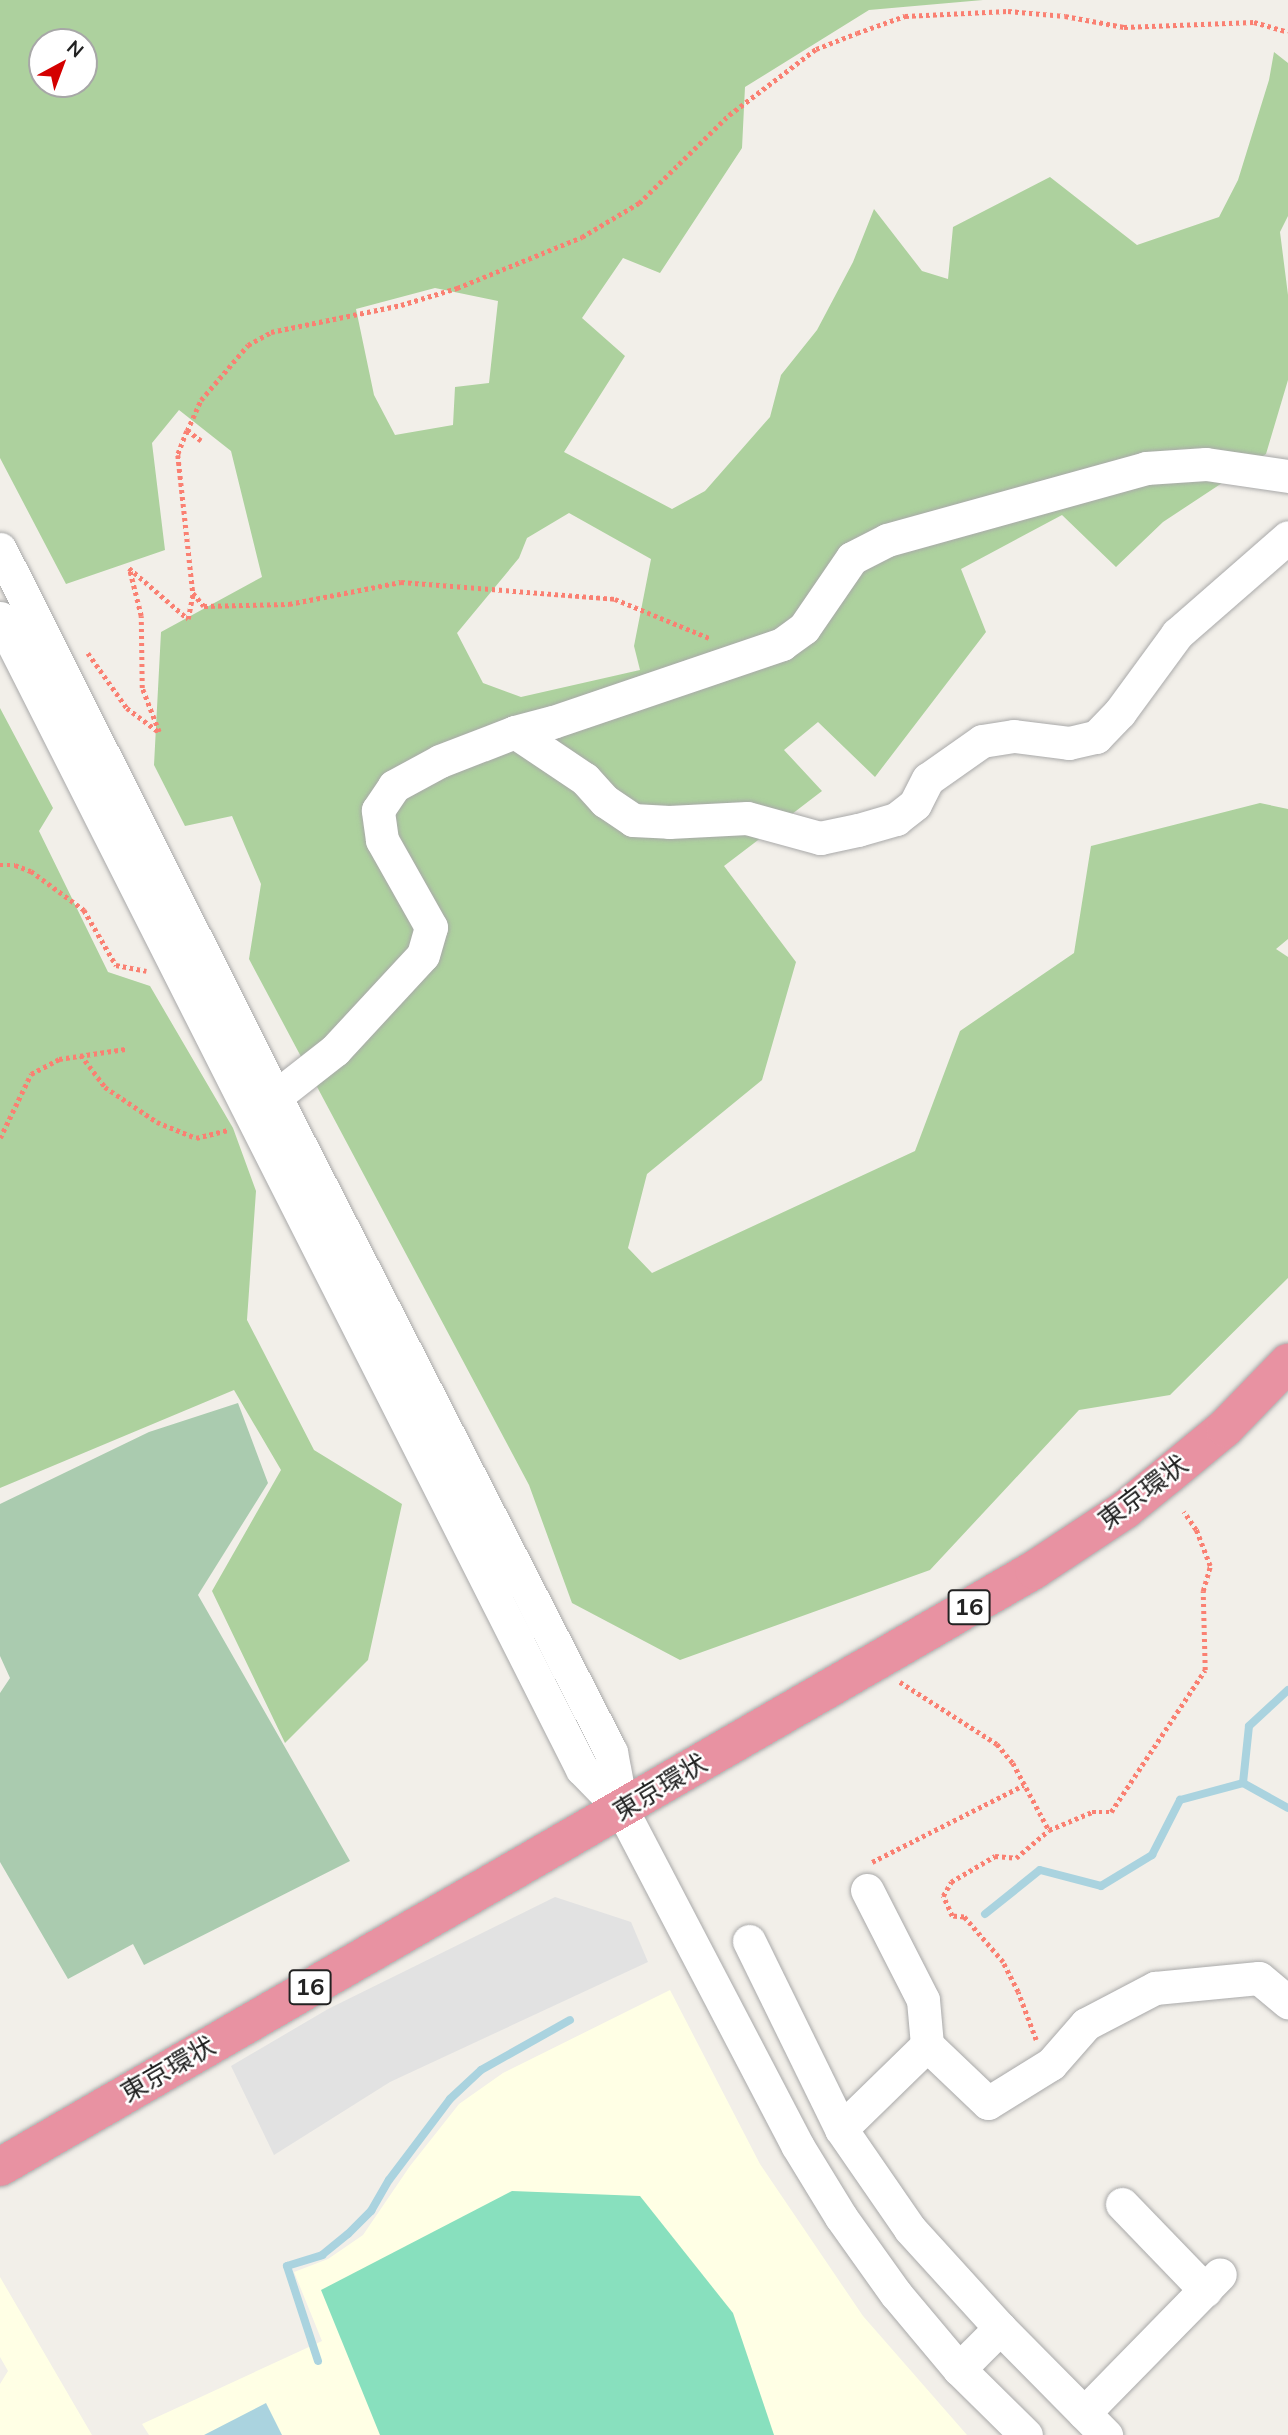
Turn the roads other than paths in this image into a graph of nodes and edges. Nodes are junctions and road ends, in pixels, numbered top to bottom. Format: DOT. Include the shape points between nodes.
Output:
graph roads {
  1 [pos="1288,476"];
  2 [pos="1288,537"];
  3 [pos="0,549"];
  4 [pos="0,618"];
  5 [pos="515,732"];
  6 [pos="263,1107"];
  7 [pos="1288,1363"];
  8 [pos="622,1810"];
  9 [pos="868,1877"];
  10 [pos="749,1941"];
  11 [pos="1288,2003"];
  12 [pos="927,2046"];
  13 [pos="841,2129"];
  14 [pos="0,2167"];
  15 [pos="1122,2204"];
  16 [pos="1000,2328"];
  17 [pos="959,2369"];
  18 [pos="1095,2424"];
  19 [pos="1026,2435"];
  1 -- 5 [label="street" via="1206,464 1146,468 887,540 852,558 804,628 782,644"];
  2 -- 5 [label="street" via="1177,634 1096,737 1069,743 1014,736 982,741 929,779 915,804 895,819 858,830 820,838 747,818 633,820 605,801 585,779"];
  3 -- 6 [label="street"];
  4 -- 6 [label="street"];
  5 -- 6 [label="street" via="440,761 394,786 378,810 382,840 431,927 423,955 335,1050"];
  6 -- 8 [label="street" via="611,1752"];
  7 -- 8 [label="highway, 東京環状 / 16" via="1226,1428 1080,1540"];
  8 -- 14 [label="highway, 東京環状 / 16"];
  8 -- 17 [label="street" via="797,2145 895,2294"];
  9 -- 12 [label="street" via="923,2000"];
  10 -- 13 [label="street"];
  11 -- 12 [label="street" via="1259,1978 1155,1989 1086,2024 1051,2064 988,2103"];
  12 -- 13 [label="street"];
  13 -- 16 [label="street" via="910,2229"];
  15 -- 18 [label="street" via="1213,2282"];
  16 -- 17 [label="street"];
  16 -- 18 [label="street"];
  17 -- 19 [label="street"];
}
